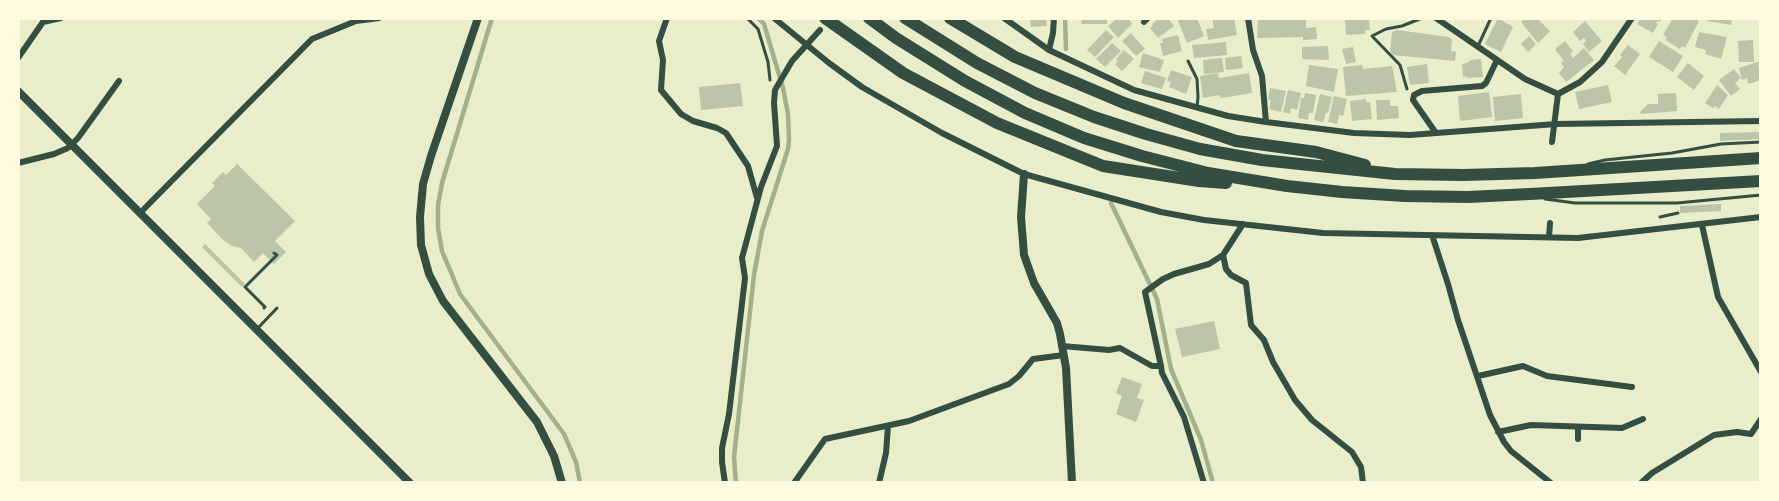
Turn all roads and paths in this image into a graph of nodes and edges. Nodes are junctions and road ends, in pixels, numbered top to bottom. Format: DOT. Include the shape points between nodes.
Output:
graph roads {
  1 [pos="62,18"];
  2 [pos="379,18"];
  3 [pos="478,18"];
  4 [pos="668,18"];
  5 [pos="747,18"];
  6 [pos="774,18"];
  7 [pos="869,18"];
  8 [pos="905,18"];
  9 [pos="950,18"];
  10 [pos="1004,18"];
  11 [pos="1054,18"];
  12 [pos="1248,18"];
  13 [pos="1422,18"];
  14 [pos="1436,18"];
  15 [pos="1491,18"];
  16 [pos="1632,18"];
  17 [pos="823,24"];
  18 [pos="807,45"];
  19 [pos="1477,48"];
  20 [pos="1049,50"];
  21 [pos="18,58"];
  22 [pos="1497,60"];
  23 [pos="1188,61"];
  24 [pos="119,81"];
  25 [pos="18,91"];
  26 [pos="1558,94"];
  27 [pos="1414,95"];
  28 [pos="774,103"];
  29 [pos="1197,107"];
  30 [pos="1761,121"];
  31 [pos="1266,122"];
  32 [pos="1556,124"];
  33 [pos="1436,133"];
  34 [pos="1552,142"];
  35 [pos="1761,142"];
  36 [pos="72,145"];
  37 [pos="1761,158"];
  38 [pos="18,163"];
  39 [pos="1560,171"];
  40 [pos="1024,174"];
  41 [pos="1395,174"];
  42 [pos="1761,181"];
  43 [pos="1287,186"];
  44 [pos="1520,195"];
  45 [pos="1761,195"];
  46 [pos="757,202"];
  47 [pos="140,213"];
  48 [pos="1761,217"];
  49 [pos="1550,223"];
  50 [pos="1243,224"];
  51 [pos="1702,225"];
  52 [pos="1432,235"];
  53 [pos="1549,237"];
  54 [pos="274,252"];
  55 [pos="1223,255"];
  56 [pos="277,308"];
  57 [pos="262,310"];
  58 [pos="256,329"];
  59 [pos="1063,351"];
  60 [pos="1161,366"];
  61 [pos="1761,372"];
  62 [pos="1478,376"];
  63 [pos="1632,387"];
  64 [pos="1643,419"];
  65 [pos="1761,419"];
  66 [pos="888,426"];
  67 [pos="1578,427"];
  68 [pos="1498,432"];
  69 [pos="1578,439"];
  70 [pos="410,483"];
  71 [pos="562,483"];
  72 [pos="725,483"];
  73 [pos="794,483"];
  74 [pos="879,483"];
  75 [pos="1072,483"];
  76 [pos="1204,483"];
  77 [pos="1363,483"];
  78 [pos="1551,483"];
  79 [pos="1641,483"];
  1 -- 21 [label="street" via="43,22"];
  2 -- 47 [label="street" via="356,21 312,39"];
  3 -- 71 [label="street" via="423,184 421,245 429,274 443,301 537,422"];
  4 -- 46 [label="street" via="659,41 662,90 681,114 726,133 748,166"];
  5 -- 28 [label="path" via="758,29"];
  6 -- 18 [label="street"];
  7 -- 43 [label="highway" via="965,81 1083,138 1208,173"];
  8 -- 41 [label="highway" via="1035,93 1146,134 1262,160"];
  9 -- 41 [label="highway" via="1015,57 1124,103 1236,141 1316,152"];
  10 -- 20 [label="street"];
  11 -- 20 [label="street"];
  12 -- 31 [label="street" via="1262,76"];
  13 -- 27 [label="path" via="1372,36 1400,65 1408,93"];
  14 -- 19 [label="street"];
  15 -- 19 [label="lane"];
  16 -- 26 [label="street" via="1602,62 1580,82"];
  17 -- 18 [label="street"];
  17 -- 43 [label="highway" via="986,117 1103,166 1198,182"];
  18 -- 28 [label="street" via="783,74"];
  18 -- 40 [label="street" via="862,87 906,114"];
  19 -- 22 [label="street"];
  20 -- 29 [label="street" via="1134,90"];
  22 -- 26 [label="street"];
  22 -- 27 [label="street" via="1482,86"];
  23 -- 29 [label="lane" via="1197,79"];
  24 -- 36 [label="street"];
  25 -- 36 [label="street"];
  26 -- 32 [label="street"];
  27 -- 33 [label="street" via="1413,100"];
  28 -- 46 [label="street" via="777,146"];
  29 -- 31 [label="street"];
  30 -- 32 [label="street"];
  31 -- 33 [label="street" via="1354,133"];
  32 -- 33 [label="street"];
  32 -- 34 [label="street"];
  35 -- 39 [label="lane" via="1605,160"];
  36 -- 38 [label="street" via="58,153"];
  36 -- 47 [label="street"];
  37 -- 39 [label="highway"];
  39 -- 41 [label="highway"];
  40 -- 50 [label="street" via="1161,212"];
  40 -- 59 [label="street" via="1024,255 1034,283 1057,323"];
  42 -- 44 [label="highway"];
  43 -- 44 [label="highway" via="1406,196"];
  44 -- 45 [label="lane" via="1575,203 1677,203"];
  46 -- 72 [label="street" via="742,258 745,278 722,448"];
  47 -- 58 [label="street"];
  48 -- 51 [label="street"];
  49 -- 53 [label="street"];
  50 -- 52 [label="street" via="1323,234"];
  50 -- 55 [label="street"];
  51 -- 53 [label="street" via="1596,237"];
  51 -- 61 [label="street" via="1718,297"];
  52 -- 53 [label="street"];
  52 -- 62 [label="street"];
  54 -- 57 [label="path" via="277,255 245,287 265,307"];
  55 -- 60 [label="street" via="1209,264 1174,274 1145,292"];
  55 -- 77 [label="street" via="1226,269 1246,283 1251,325 1270,351 1295,400 1312,420 1352,452 1361,467"];
  56 -- 58 [label="lane"];
  58 -- 70 [label="street"];
  59 -- 60 [label="street" via="1120,348 1152,366"];
  59 -- 66 [label="street" via="1033,359 1015,380 1003,387"];
  59 -- 75 [label="street"];
  60 -- 76 [label="street" via="1184,417"];
  62 -- 63 [label="street" via="1523,366 1547,376"];
  62 -- 68 [label="street"];
  64 -- 67 [label="street" via="1622,428"];
  65 -- 79 [label="street" via="1751,434 1714,435"];
  66 -- 73 [label="street" via="825,439"];
  66 -- 74 [label="street"];
  67 -- 68 [label="street" via="1531,425"];
  67 -- 69 [label="street"];
  68 -- 78 [label="street" via="1511,451"];
}
